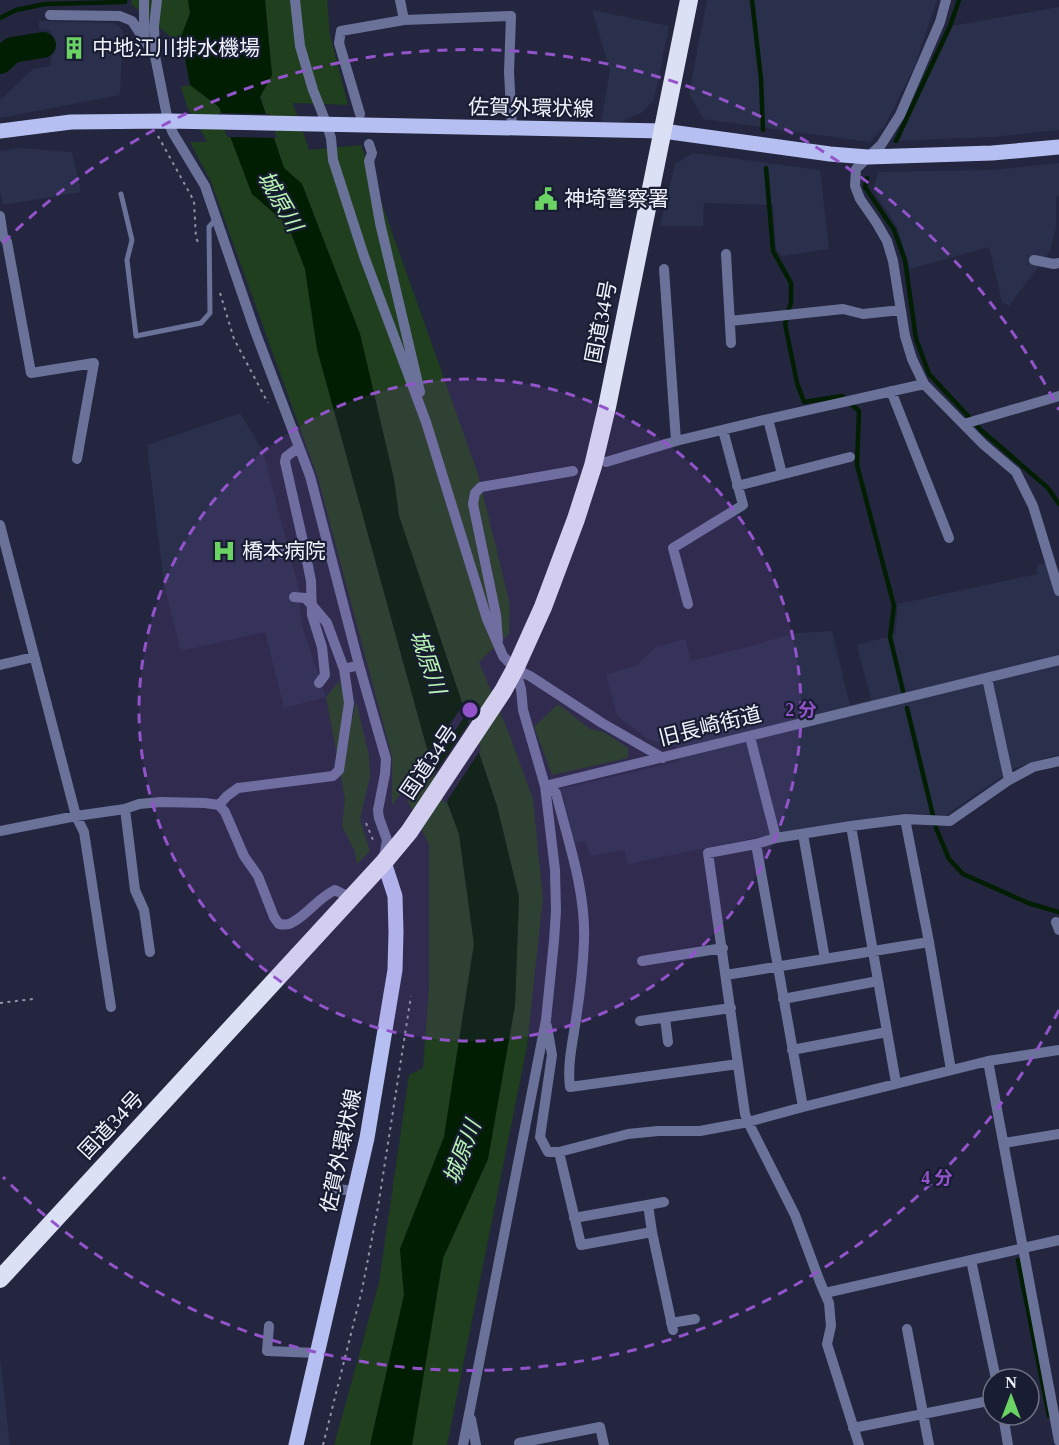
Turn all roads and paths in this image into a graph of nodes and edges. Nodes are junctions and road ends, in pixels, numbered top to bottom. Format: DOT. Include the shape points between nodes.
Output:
graph roads {
  1 [pos="144,0"];
  2 [pos="157,0"];
  3 [pos="295,0"];
  4 [pos="400,0"];
  5 [pos="689,0"];
  6 [pos="946,0"];
  7 [pos="50,15"];
  8 [pos="404,20"];
  9 [pos="144,37"];
  10 [pos="154,56"];
  11 [pos="360,114"];
  12 [pos="173,121"];
  13 [pos="323,125"];
  14 [pos="512,129"];
  15 [pos="0,131"];
  16 [pos="663,131"];
  17 [pos="369,144"];
  18 [pos="1059,147"];
  19 [pos="868,157"];
  20 [pos="121,194"];
  21 [pos="0,216"];
  22 [pos="216,219"];
  23 [pos="726,254"];
  24 [pos="1034,261"];
  25 [pos="1059,263"];
  26 [pos="664,269"];
  27 [pos="901,310"];
  28 [pos="730,321"];
  29 [pos="731,342"];
  30 [pos="924,384"];
  31 [pos="891,391"];
  32 [pos="1059,396"];
  33 [pos="768,419"];
  34 [pos="426,422"];
  35 [pos="964,424"];
  36 [pos="723,430"];
  37 [pos="676,441"];
  38 [pos="299,447"];
  39 [pos="850,457"];
  40 [pos="77,459"];
  41 [pos="606,462"];
  42 [pos="573,471"];
  43 [pos="782,474"];
  44 [pos="737,486"];
  45 [pos="0,525"];
  46 [pos="949,538"];
  47 [pos="304,546"];
  48 [pos="282,554"];
  49 [pos="1059,591"];
  50 [pos="294,597"];
  51 [pos="311,604"];
  52 [pos="688,604"];
  53 [pos="499,649"];
  54 [pos="34,657"];
  55 [pos="1059,660"];
  56 [pos="0,665"];
  57 [pos="359,665"];
  58 [pos="344,669"];
  59 [pos="515,669"];
  60 [pos="987,678"];
  61 [pos="319,683"];
  62 [pos="750,737"];
  63 [pos="663,758"];
  64 [pos="1059,761"];
  65 [pos="1009,780"];
  66 [pos="545,786"];
  67 [pos="219,805"];
  68 [pos="125,809"];
  69 [pos="76,816"];
  70 [pos="905,819"];
  71 [pos="851,826"];
  72 [pos="0,831"];
  73 [pos="803,834"];
  74 [pos="776,838"];
  75 [pos="756,844"];
  76 [pos="384,862"];
  77 [pos="351,898"];
  78 [pos="929,942"];
  79 [pos="723,948"];
  80 [pos="873,951"];
  81 [pos="150,952"];
  82 [pos="825,959"];
  83 [pos="642,961"];
  84 [pos="777,967"];
  85 [pos="726,975"];
  86 [pos="878,981"];
  87 [pos="411,996"];
  88 [pos="33,999"];
  89 [pos="783,999"];
  90 [pos="0,1003"];
  91 [pos="111,1007"];
  92 [pos="731,1008"];
  93 [pos="665,1018"];
  94 [pos="546,1020"];
  95 [pos="640,1021"];
  96 [pos="887,1032"];
  97 [pos="669,1042"];
  98 [pos="792,1050"];
  99 [pos="1059,1050"];
  100 [pos="988,1061"];
  101 [pos="738,1064"];
  102 [pos="951,1070"];
  103 [pos="896,1083"];
  104 [pos="803,1107"];
  105 [pos="748,1122"];
  106 [pos="1059,1134"];
  107 [pos="1004,1143"];
  108 [pos="559,1152"];
  109 [pos="337,1189"];
  110 [pos="355,1191"];
  111 [pos="664,1202"];
  112 [pos="648,1205"];
  113 [pos="574,1218"];
  114 [pos="652,1232"];
  115 [pos="1059,1240"];
  116 [pos="1023,1248"];
  117 [pos="971,1260"];
  118 [pos="0,1279"];
  119 [pos="825,1293"];
  120 [pos="695,1319"];
  121 [pos="269,1326"];
  122 [pos="907,1329"];
  123 [pos="317,1353"];
  124 [pos="993,1367"];
  125 [pos="981,1402"];
  126 [pos="470,1413"];
  127 [pos="922,1414"];
  128 [pos="1005,1427"];
  129 [pos="853,1428"];
  130 [pos="555,1441"];
  131 [pos="1059,1441"];
  132 [pos="519,1443"];
  133 [pos="296,1445"];
  134 [pos="323,1445"];
  135 [pos="463,1445"];
  136 [pos="476,1445"];
  137 [pos="604,1445"];
  138 [pos="859,1445"];
  139 [pos="928,1445"];
  140 [pos="1008,1445"];
  1 -- 9 [label="street"];
  2 -- 10 [label="street"];
  3 -- 13 [label="street" via="300,46"];
  4 -- 8 [label="street"];
  5 -- 16 [label="highway, 国道34号"];
  6 -- 19 [label="street" via="900,115 882,145"];
  7 -- 9 [label="street" via="120,16 132,21"];
  8 -- 11 [label="street" via="341,31 339,44"];
  8 -- 14 [label="street" via="511,16"];
  9 -- 10 [label="street"];
  10 -- 12 [label="street"];
  12 -- 13 [label="main road, 佐賀外環状線"];
  12 -- 15 [label="main road, 佐賀外環状線" via="71,122"];
  12 -- 22 [label="street" via="173,133 205,186"];
  13 -- 14 [label="main road, 佐賀外環状線"];
  13 -- 34 [label="street" via="331,138 333,160 364,256"];
  14 -- 16 [label="main road, 佐賀外環状線"];
  16 -- 19 [label="main road, 佐賀外環状線"];
  16 -- 59 [label="highway, 国道34号" via="593,466 543,607"];
  17 -- 34 [label="street" via="380,223"];
  18 -- 19 [label="main road, 佐賀外環状線"];
  19 -- 27 [label="street" via="856,169 855,186 887,241"];
  20 -- 22 [label="lane" via="132,240 127,260 136,336 201,323 210,313 209,227"];
  21 -- 40 [label="street" via="31,373 94,363"];
  22 -- 38 [label="street"];
  23 -- 28 [label="street"];
  24 -- 25 [label="street"];
  26 -- 37 [label="street"];
  27 -- 28 [label="street" via="863,314 843,309"];
  27 -- 30 [label="street" via="912,359"];
  28 -- 29 [label="street"];
  30 -- 31 [label="street"];
  30 -- 35 [label="street"];
  31 -- 33 [label="street"];
  31 -- 46 [label="street"];
  32 -- 35 [label="street"];
  33 -- 36 [label="street"];
  33 -- 43 [label="street"];
  34 -- 53 [label="street"];
  35 -- 49 [label="street" via="1016,472 1033,506"];
  36 -- 37 [label="street"];
  36 -- 44 [label="street"];
  37 -- 41 [label="street"];
  38 -- 47 [label="street" via="285,462"];
  38 -- 57 [label="street"];
  39 -- 43 [label="street"];
  42 -- 53 [label="street" via="481,487 475,493 473,504 496,615"];
  43 -- 44 [label="street"];
  44 -- 52 [label="street" via="742,505 674,548"];
  45 -- 54 [label="street"];
  47 -- 48 [label="street"];
  47 -- 51 [label="street"];
  50 -- 51 [label="street" via="305,598"];
  51 -- 58 [label="street" via="327,623"];
  51 -- 61 [label="street" via="325,675"];
  53 -- 59 [label="street"];
  54 -- 56 [label="street"];
  54 -- 69 [label="street"];
  55 -- 60 [label="street, 旧長崎街道"];
  57 -- 58 [label="street"];
  57 -- 76 [label="street" via="386,759 378,810 387,840"];
  58 -- 67 [label="street" via="349,703 339,770 333,776 238,788"];
  59 -- 63 [label="street"];
  59 -- 66 [label="street"];
  59 -- 76 [label="highway, 国道34号" via="409,832"];
  60 -- 62 [label="street, 旧長崎街道"];
  60 -- 65 [label="street"];
  62 -- 63 [label="street, 旧長崎街道"];
  62 -- 74 [label="street"];
  63 -- 66 [label="street, 旧長崎街道"];
  64 -- 65 [label="street" via="1033,767"];
  65 -- 70 [label="street" via="950,821"];
  66 -- 94 [label="street" via="556,911"];
  66 -- 101 [label="street" via="556,793 584,919 568,1074 570,1087"];
  67 -- 68 [label="street" via="161,801"];
  67 -- 77 [label="street" via="279,924 293,922 335,890"];
  68 -- 69 [label="street"];
  68 -- 81 [label="street" via="135,890 144,910"];
  69 -- 72 [label="street"];
  69 -- 91 [label="street" via="84,832"];
  70 -- 71 [label="street"];
  70 -- 78 [label="street"];
  71 -- 73 [label="street"];
  71 -- 80 [label="street"];
  73 -- 74 [label="street"];
  73 -- 82 [label="street"];
  74 -- 75 [label="street"];
  75 -- 79 [label="street" via="708,853"];
  75 -- 84 [label="street"];
  76 -- 77 [label="highway, 国道34号"];
  76 -- 110 [label="main road, 佐賀外環状線" via="395,896 395,970"];
  77 -- 118 [label="highway, 国道34号"];
  78 -- 80 [label="street"];
  78 -- 102 [label="street"];
  79 -- 83 [label="street"];
  79 -- 85 [label="street"];
  80 -- 82 [label="street"];
  80 -- 86 [label="street"];
  82 -- 84 [label="street"];
  84 -- 85 [label="street"];
  84 -- 89 [label="street"];
  85 -- 92 [label="street"];
  86 -- 89 [label="street"];
  86 -- 96 [label="street"];
  87 -- 134 [label="path" via="362,1290"];
  88 -- 90 [label="path"];
  89 -- 98 [label="street"];
  92 -- 93 [label="street"];
  92 -- 101 [label="street"];
  93 -- 95 [label="street"];
  93 -- 97 [label="street"];
  94 -- 108 [label="street" via="552,1055 540,1137 548,1152"];
  94 -- 126 [label="street"];
  96 -- 98 [label="street"];
  96 -- 103 [label="street"];
  98 -- 104 [label="street"];
  99 -- 100 [label="street"];
  100 -- 102 [label="street"];
  100 -- 107 [label="street"];
  101 -- 105 [label="street"];
  102 -- 103 [label="street"];
  103 -- 104 [label="street"];
  104 -- 105 [label="street"];
  105 -- 108 [label="street" via="700,1131 628,1134"];
  105 -- 119 [label="street" via="795,1215"];
  106 -- 107 [label="street"];
  107 -- 116 [label="street"];
  108 -- 113 [label="street"];
  109 -- 110 [label="street"];
  110 -- 123 [label="main road, 佐賀外環状線"];
  111 -- 112 [label="street"];
  112 -- 113 [label="street"];
  112 -- 114 [label="street"];
  113 -- 114 [label="street" via="581,1245"];
  114 -- 120 [label="street" via="672,1326"];
  115 -- 116 [label="street"];
  116 -- 117 [label="street"];
  116 -- 131 [label="street"];
  117 -- 119 [label="street"];
  117 -- 124 [label="street"];
  119 -- 129 [label="street" via="831,1326 827,1344"];
  121 -- 123 [label="street" via="267,1351"];
  122 -- 127 [label="street"];
  123 -- 133 [label="main road, 佐賀外環状線"];
  125 -- 127 [label="street"];
  126 -- 135 [label="street"];
  126 -- 136 [label="street"];
  127 -- 129 [label="street"];
  127 -- 139 [label="street"];
  128 -- 140 [label="street"];
  129 -- 138 [label="street"];
  130 -- 132 [label="street"];
  130 -- 137 [label="street" via="600,1427"];
}
